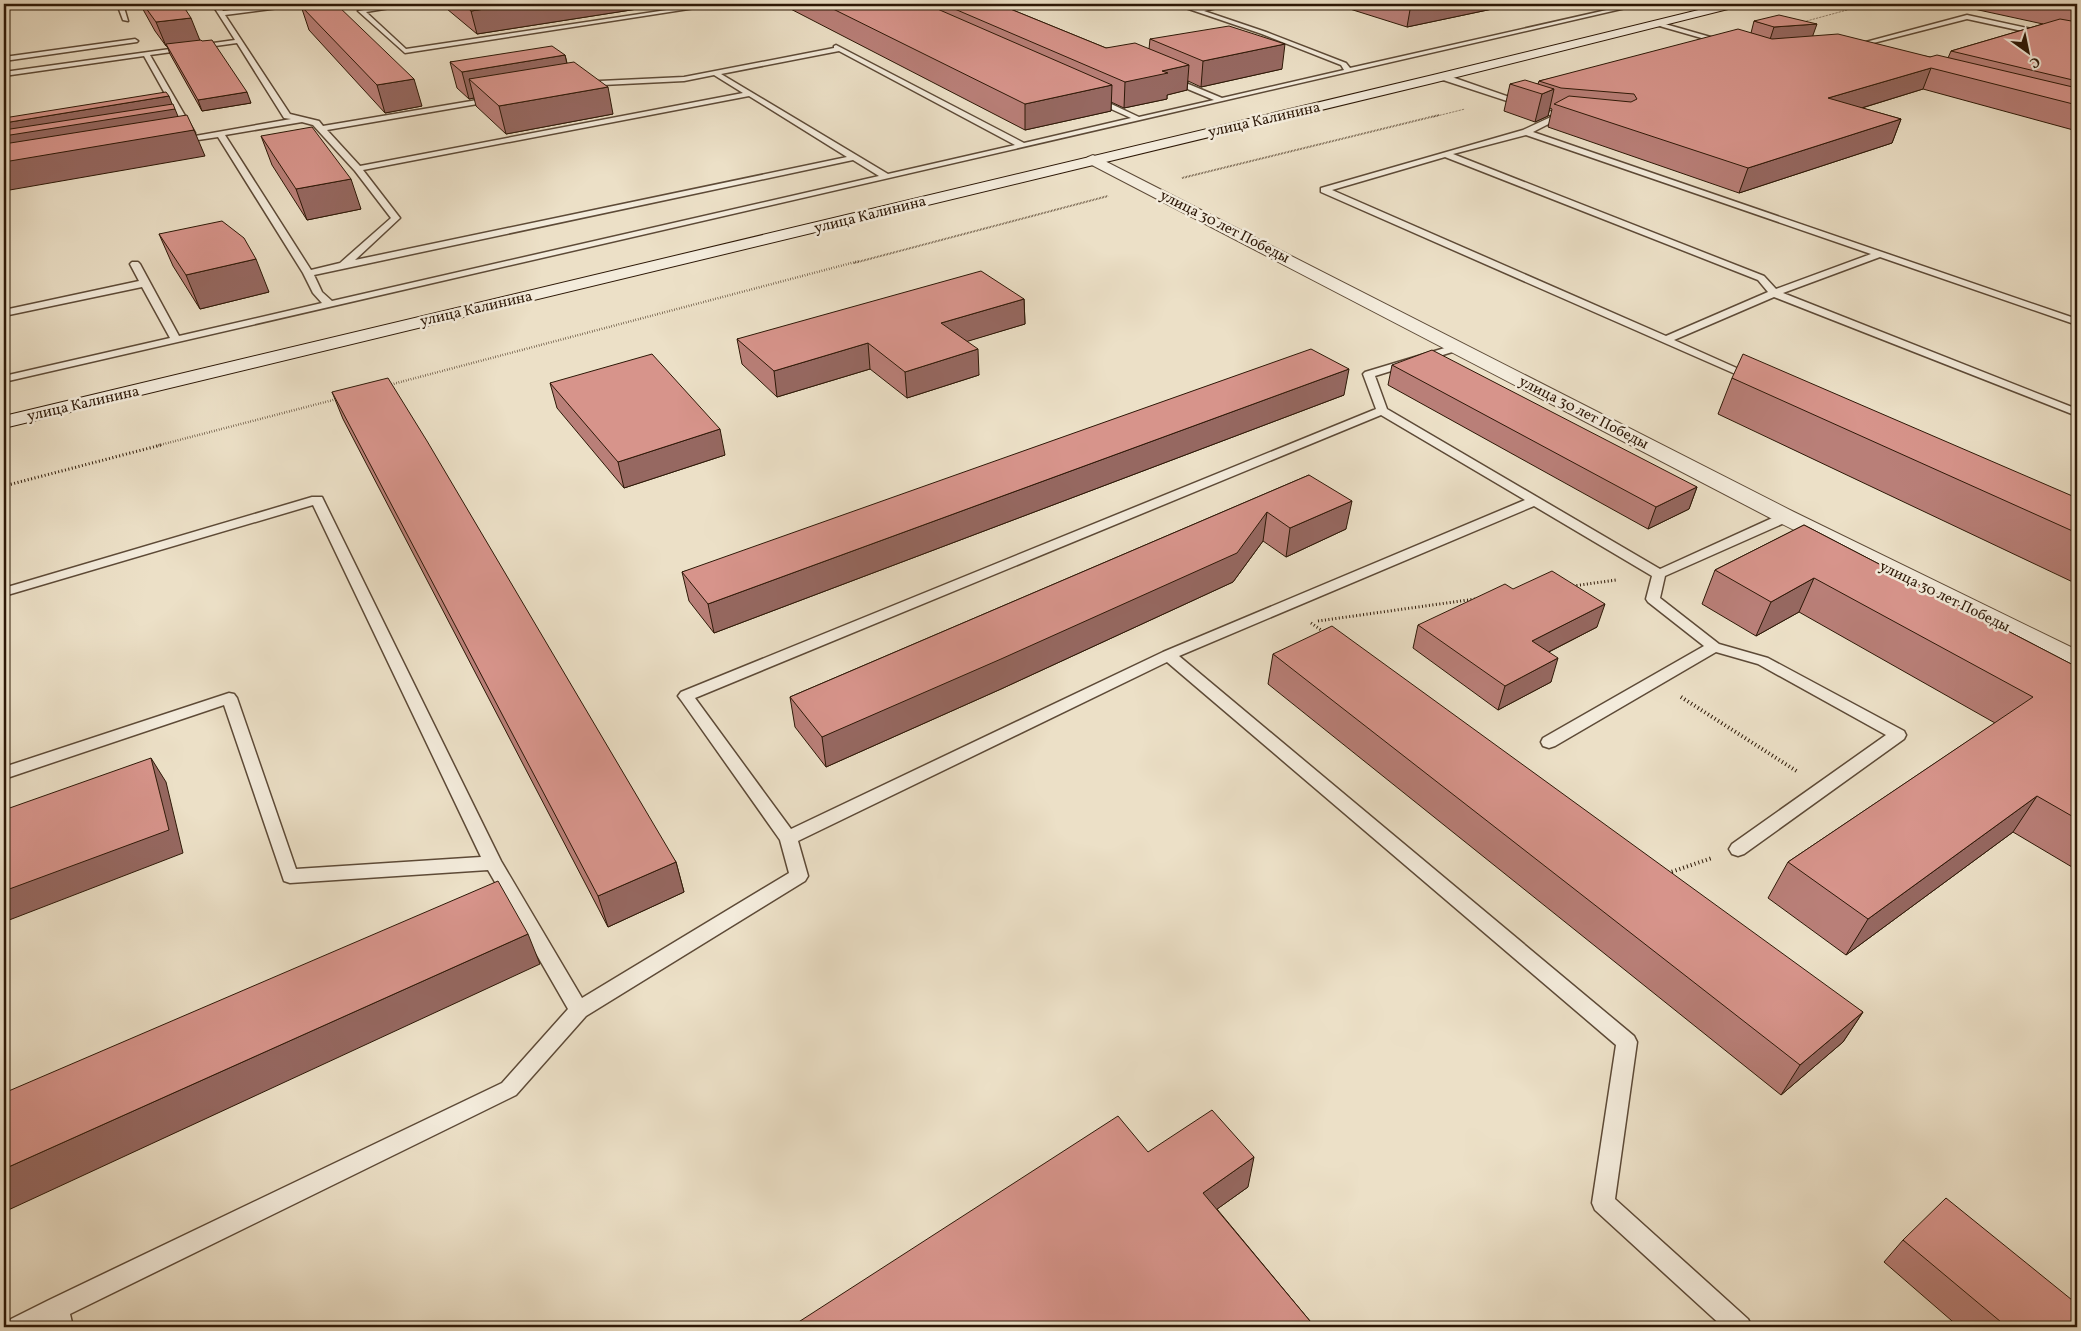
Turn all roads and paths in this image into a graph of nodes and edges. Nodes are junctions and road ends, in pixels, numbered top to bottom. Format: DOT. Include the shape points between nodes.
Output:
graph roads {
  1 [pos="120,4"];
  2 [pos="215,4"];
  3 [pos="294,4"];
  4 [pos="411,4"];
  5 [pos="718,4"];
  6 [pos="1177,4"];
  7 [pos="1231,4"];
  8 [pos="1640,4"];
  9 [pos="1736,4"];
  10 [pos="1869,4"];
  11 [pos="1597,7"];
  12 [pos="1196,10"];
  13 [pos="1610,10"];
  14 [pos="222,13"];
  15 [pos="126,20"];
  16 [pos="1803,22"];
  17 [pos="1658,24"];
  18 [pos="135,41"];
  19 [pos="239,41"];
  20 [pos="2077,41"];
  21 [pos="1734,45"];
  22 [pos="146,54"];
  23 [pos="1859,54"];
  24 [pos="4,59"];
  25 [pos="1348,71"];
  26 [pos="715,73"];
  27 [pos="4,74"];
  28 [pos="1160,74"];
  29 [pos="1443,77"];
  30 [pos="573,85"];
  31 [pos="750,94"];
  32 [pos="1088,95"];
  33 [pos="505,97"];
  34 [pos="1511,98"];
  35 [pos="1221,100"];
  36 [pos="1556,114"];
  37 [pos="1566,115"];
  38 [pos="1136,118"];
  39 [pos="303,120"];
  40 [pos="186,125"];
  41 [pos="177,126"];
  42 [pos="322,129"];
  43 [pos="1526,132"];
  44 [pos="220,134"];
  45 [pos="194,138"];
  46 [pos="166,143"];
  47 [pos="1022,145"];
  48 [pos="1444,154"];
  49 [pos="853,158"];
  50 [pos="1093,160"];
  51 [pos="358,169"];
  52 [pos="885,176"];
  53 [pos="1147,186"];
  54 [pos="1878,255"];
  55 [pos="135,264"];
  56 [pos="343,266"];
  57 [pos="308,273"];
  58 [pos="145,284"];
  59 [pos="1774,293"];
  60 [pos="328,303"];
  61 [pos="4,313"];
  62 [pos="2077,322"];
  63 [pos="176,339"];
  64 [pos="1667,340"];
  65 [pos="1458,347"];
  66 [pos="4,379"];
  67 [pos="1765,384"];
  68 [pos="388,385"];
  69 [pos="340,398"];
  70 [pos="1382,411"];
  71 [pos="2077,413"];
  72 [pos="4,422"];
  73 [pos="4,486"];
  74 [pos="1534,501"];
  75 [pos="1786,517"];
  76 [pos="1659,574"];
  77 [pos="1572,586"];
  78 [pos="4,592"];
  79 [pos="1485,598"];
  80 [pos="1326,634"];
  81 [pos="1714,647"];
  82 [pos="1168,654"];
  83 [pos="2077,661"];
  84 [pos="1656,680"];
  85 [pos="1549,742"];
  86 [pos="4,773"];
  87 [pos="1823,788"];
  88 [pos="788,838"];
  89 [pos="1738,849"];
  90 [pos="493,863"];
  91 [pos="1660,876"];
  92 [pos="579,1010"];
  93 [pos="59,1318"];
  94 [pos="19,1327"];
  95 [pos="1740,1327"];
  1 -- 15 [label="lane"];
  2 -- 14 [label="lane"];
  3 -- 14 [label="lane"];
  4 -- 5 [label="lane" via="360,9 405,51"];
  6 -- 12 [label="lane"];
  7 -- 12 [label="lane"];
  8 -- 13 [label="lane"];
  9 -- 17 [label="street, улица Калинина"];
  10 -- 16 [label="path"];
  11 -- 13 [label="lane"];
  12 -- 25 [label="lane" via="1344,64"];
  13 -- 25 [label="lane"];
  14 -- 19 [label="lane"];
  17 -- 21 [label="lane"];
  17 -- 29 [label="street, улица Калинина"];
  18 -- 24 [label="lane"];
  19 -- 22 [label="lane"];
  19 -- 39 [label="lane" via="287,116"];
  20 -- 23 [label="lane" via="1967,17 1840,50"];
  22 -- 27 [label="lane"];
  22 -- 40 [label="lane"];
  25 -- 35 [label="lane"];
  26 -- 30 [label="lane" via="684,79"];
  26 -- 31 [label="lane"];
  26 -- 47 [label="lane" via="839,48"];
  28 -- 35 [label="lane"];
  29 -- 34 [label="lane"];
  29 -- 50 [label="street, улица Калинина"];
  31 -- 49 [label="lane"];
  31 -- 51 [label="lane"];
  32 -- 38 [label="lane"];
  33 -- 42 [label="lane"];
  34 -- 36 [label="lane"];
  34 -- 53 [label="path"];
  35 -- 38 [label="lane"];
  36 -- 37 [label="lane"];
  36 -- 43 [label="lane" via="1560,116"];
  38 -- 47 [label="lane"];
  39 -- 42 [label="lane" via="316,123"];
  39 -- 44 [label="lane"];
  40 -- 41 [label="lane"];
  40 -- 45 [label="lane"];
  42 -- 51 [label="lane"];
  43 -- 48 [label="lane"];
  43 -- 54 [label="lane"];
  44 -- 45 [label="lane"];
  44 -- 57 [label="lane"];
  45 -- 46 [label="lane"];
  47 -- 52 [label="lane"];
  48 -- 59 [label="lane" via="1761,278"];
  48 -- 64 [label="lane" via="1324,190"];
  49 -- 52 [label="lane"];
  49 -- 56 [label="lane"];
  50 -- 53 [label="street, улица 30 лет Победы"];
  50 -- 72 [label="street, улица Калинина"];
  51 -- 56 [label="lane" via="396,218"];
  52 -- 60 [label="lane"];
  53 -- 65 [label="street, улица 30 лет Победы"];
  53 -- 68 [label="path"];
  54 -- 59 [label="lane"];
  54 -- 62 [label="lane"];
  55 -- 58 [label="lane"];
  56 -- 57 [label="lane"];
  57 -- 60 [label="lane" via="318,293"];
  58 -- 61 [label="lane"];
  58 -- 63 [label="lane"];
  59 -- 64 [label="lane"];
  59 -- 71 [label="lane"];
  60 -- 63 [label="lane"];
  63 -- 66 [label="lane"];
  64 -- 67 [label="lane"];
  65 -- 70 [label="lane" via="1369,374"];
  65 -- 75 [label="street, улица 30 лет Победы"];
  69 -- 73 [label="path"];
  70 -- 74 [label="lane"];
  70 -- 88 [label="lane" via="686,696"];
  74 -- 76 [label="lane"];
  74 -- 82 [label="lane"];
  75 -- 76 [label="lane"];
  75 -- 83 [label="street, улица 30 лет Победы"];
  76 -- 77 [label="path"];
  76 -- 81 [label="lane" via="1653,599"];
  78 -- 90 [label="lane" via="317,500"];
  79 -- 80 [label="path" via="1310,622"];
  81 -- 84 [label="lane"];
  81 -- 87 [label="lane" via="1763,661 1898,735"];
  82 -- 88 [label="lane"];
  82 -- 95 [label="lane" via="1627,1042 1603,1203"];
  84 -- 85 [label="lane"];
  84 -- 87 [label="path"];
  86 -- 90 [label="lane" via="229,698 290,876"];
  87 -- 89 [label="lane"];
  88 -- 92 [label="lane" via="799,876"];
  89 -- 91 [label="path"];
  90 -- 92 [label="lane"];
  92 -- 93 [label="lane" via="509,1089"];
  93 -- 94 [label="lane"];
}
